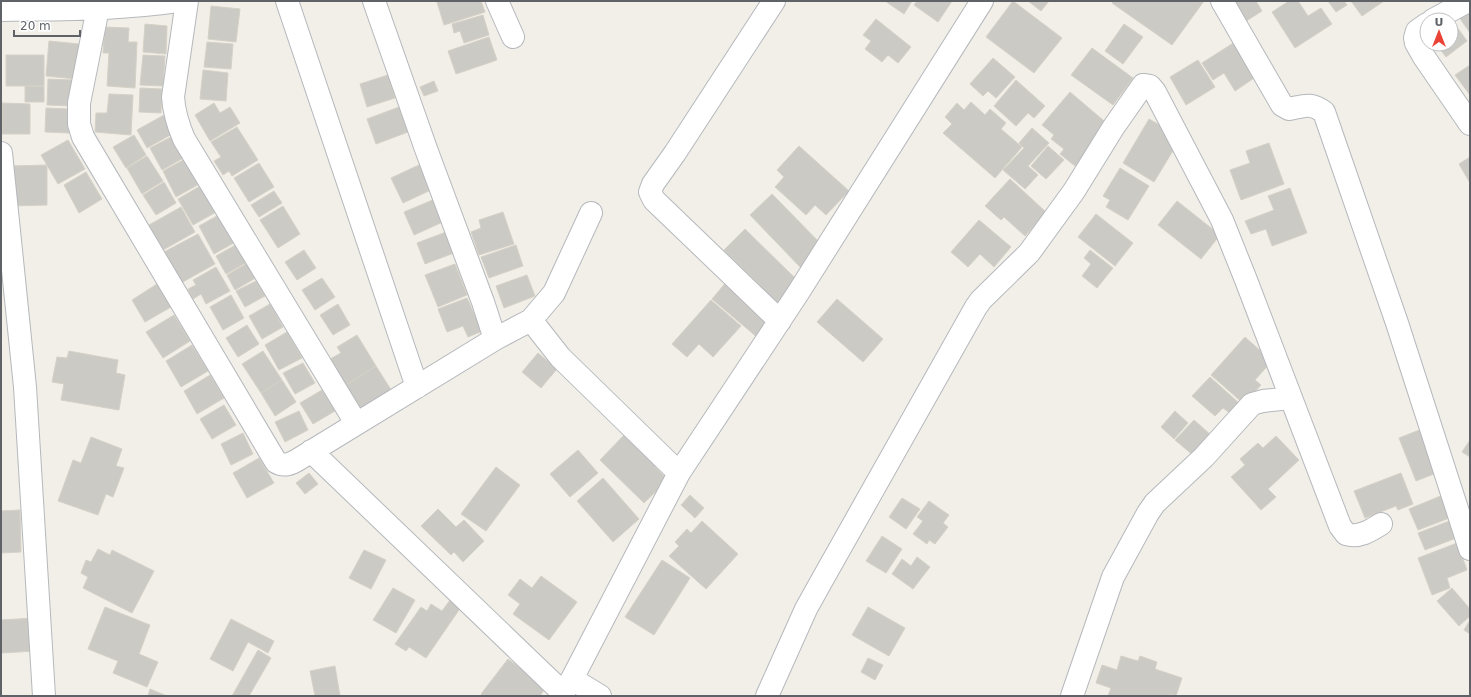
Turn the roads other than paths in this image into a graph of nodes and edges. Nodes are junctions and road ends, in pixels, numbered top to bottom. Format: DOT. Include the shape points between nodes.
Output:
graph roads {
  1 [pos="179,1"];
  2 [pos="186,1"];
  3 [pos="287,1"];
  4 [pos="374,1"];
  5 [pos="497,1"];
  6 [pos="774,1"];
  7 [pos="982,1"];
  8 [pos="1222,1"];
  9 [pos="1468,1"];
  10 [pos="98,8"];
  11 [pos="1,10"];
  12 [pos="1448,12"];
  13 [pos="1419,30"];
  14 [pos="513,37"];
  15 [pos="1419,48"];
  16 [pos="1421,52"];
  17 [pos="1470,124"];
  18 [pos="1,153"];
  19 [pos="591,213"];
  20 [pos="531,320"];
  21 [pos="780,320"];
  22 [pos="495,339"];
  23 [pos="417,387"];
  24 [pos="1291,398"];
  25 [pos="356,423"];
  26 [pos="311,451"];
  27 [pos="679,473"];
  28 [pos="1381,524"];
  29 [pos="1470,549"];
  30 [pos="566,689"];
  31 [pos="44,696"];
  32 [pos="600,696"];
  33 [pos="767,696"];
  34 [pos="1072,696"];
  1 -- 10 [label="street"];
  2 -- 25 [label="street" via="173,97 176,120 184,139"];
  3 -- 23 [label="street"];
  4 -- 22 [label="street"];
  5 -- 14 [label="street"];
  6 -- 21 [label="street" via="650,192 654,200"];
  7 -- 21 [label="street"];
  8 -- 29 [label="street" via="1282,105 1289,109 1310,105 1324,112 1397,323"];
  9 -- 12 [label="street"];
  10 -- 11 [label="street"];
  10 -- 26 [label="street" via="79,103 78,117 83,137 276,462 290,464"];
  13 -- 15 [label="street" via="1415,38"];
  16 -- 17 [label="street"];
  18 -- 31 [label="street" via="26,387"];
  19 -- 20 [label="street" via="554,293"];
  20 -- 22 [label="street"];
  20 -- 27 [label="street" via="560,356"];
  21 -- 27 [label="street"];
  22 -- 23 [label="street"];
  23 -- 25 [label="street"];
  24 -- 28 [label="street" via="1343,531 1350,535 1364,534"];
  24 -- 33 [label="street" via="1222,220 1155,92 1150,86 1143,85 1074,191 1029,253 976,307 806,609"];
  24 -- 34 [label="street" via="1252,404 1204,457 1155,503 1113,577"];
  25 -- 26 [label="street"];
  26 -- 30 [label="street"];
  27 -- 30 [label="street"];
  30 -- 32 [label="street"];
}
